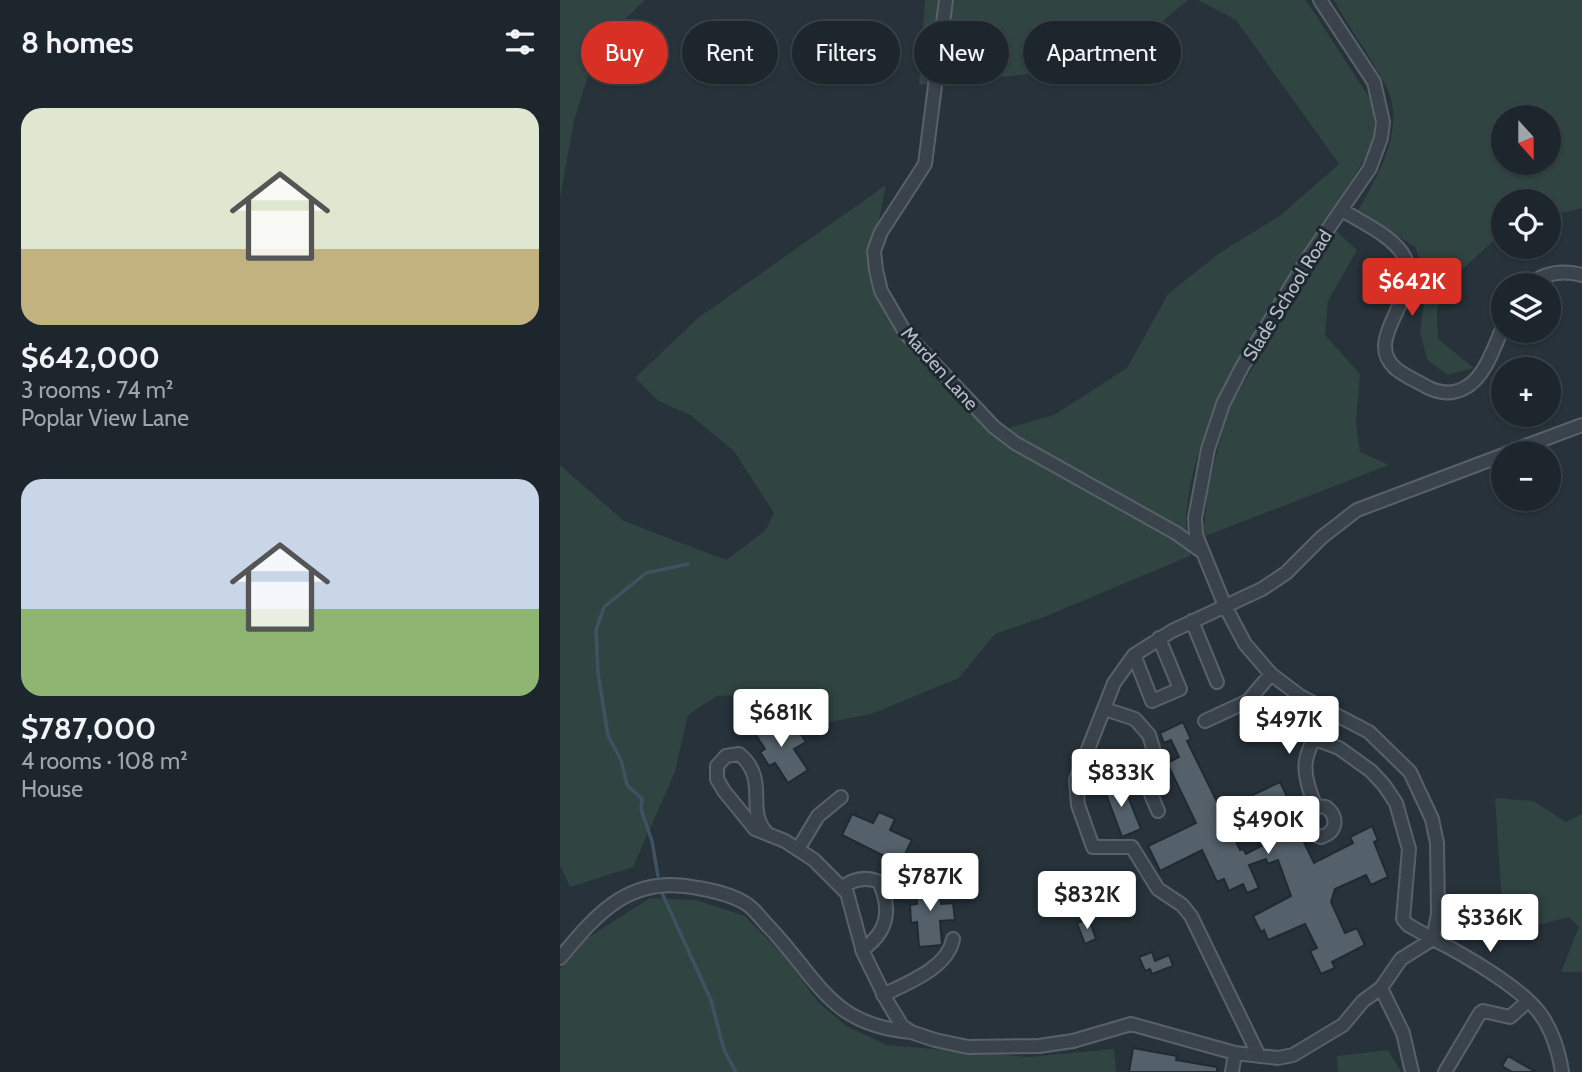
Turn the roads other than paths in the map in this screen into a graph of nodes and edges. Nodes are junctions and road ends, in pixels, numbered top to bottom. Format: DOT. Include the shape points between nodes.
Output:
graph roads {
  1 [pos="946,0"];
  2 [pos="1320,0"];
  3 [pos="1342,210"];
  4 [pos="1553,273"];
  5 [pos="1582,275"];
  6 [pos="1495,343"];
  7 [pos="1582,425"];
  8 [pos="1540,441"];
  9 [pos="1491,459"];
  10 [pos="1201,551"];
  11 [pos="1225,606"];
  12 [pos="1192,621"];
  13 [pos="1159,638"];
  14 [pos="1134,655"];
  15 [pos="1270,674"];
  16 [pos="1217,682"];
  17 [pos="1248,701"];
  18 [pos="1105,709"];
  19 [pos="1330,710"];
  20 [pos="1205,721"];
  21 [pos="1315,739"];
  22 [pos="841,797"];
  23 [pos="1315,807"];
  24 [pos="1158,811"];
  25 [pos="1304,819"];
  26 [pos="766,832"];
  27 [pos="1311,834"];
  28 [pos="798,849"];
  29 [pos="842,887"];
  30 [pos="953,939"];
  31 [pos="1433,939"];
  32 [pos="862,950"];
  33 [pos="560,958"];
  34 [pos="1381,988"];
  35 [pos="883,995"];
  36 [pos="1528,1001"];
  37 [pos="911,1032"];
  38 [pos="1235,1053"];
  39 [pos="1259,1056"];
  40 [pos="1232,1072"];
  41 [pos="1412,1072"];
  42 [pos="1445,1072"];
  43 [pos="1562,1072"];
  1 -- 10 [label="street, Marden Lane" via="925,164 881,232 874,251 881,291 906,334 994,427"];
  2 -- 3 [label="street, Slade School Road" via="1374,82 1383,122 1370,168"];
  3 -- 6 [label="street" via="1393,244 1405,259 1409,281 1384,342 1388,360 1402,373 1440,393 1458,391 1480,373"];
  3 -- 10 [label="street, Slade School Road" via="1308,258 1223,404 1208,449 1195,519"];
  4 -- 5 [label="street"];
  7 -- 8 [label="street"];
  9 -- 11 [label="street" via="1357,510 1286,573"];
  10 -- 11 [label="street, Slade School Road"];
  11 -- 12 [label="street"];
  11 -- 15 [label="street, Slade School Road" via="1245,644"];
  12 -- 13 [label="street"];
  12 -- 16 [label="street"];
  13 -- 14 [label="street"];
  13 -- 14 [label="street" via="1180,689 1152,701"];
  14 -- 18 [label="street" via="1114,683"];
  15 -- 17 [label="street"];
  15 -- 19 [label="street, Slade School Road"];
  17 -- 20 [label="street"];
  17 -- 21 [label="street"];
  18 -- 24 [label="street" via="1135,719 1149,735 1153,748 1148,787"];
  18 -- 39 [label="street" via="1075,788 1093,848 1132,847 1158,888 1186,909"];
  19 -- 21 [label="street"];
  19 -- 31 [label="street, Slade School Road" via="1370,732 1410,772 1423,796 1437,843 1438,914"];
  21 -- 23 [label="street" via="1303,769"];
  21 -- 31 [label="street" via="1339,748 1363,765 1396,803 1409,849 1403,919"];
  22 -- 28 [label="street" via="817,816"];
  23 -- 25 [label="street"];
  23 -- 27 [label="street" via="1330,810 1335,825 1326,836"];
  26 -- 26 [label="street" via="757,817 754,771 739,754 726,755 717,766 717,779 743,817"];
  26 -- 28 [label="street"];
  28 -- 29 [label="street"];
  29 -- 32 [label="street" via="851,903"];
  29 -- 32 [label="street" via="858,879 872,879 879,883 886,901 884,926"];
  30 -- 35 [label="street" via="943,960"];
  31 -- 34 [label="street" via="1401,959"];
  31 -- 36 [label="street"];
  32 -- 35 [label="street"];
  33 -- 37 [label="street" via="586,927 623,897 649,885 685,885 720,892 748,905 840,1009 869,1024"];
  34 -- 39 [label="street" via="1343,1025 1310,1047 1278,1058"];
  34 -- 41 [label="street" via="1403,1033"];
  35 -- 37 [label="street" via="902,1026"];
  36 -- 42 [label="street" via="1510,1017 1480,1013"];
  36 -- 43 [label="street" via="1549,1031"];
  37 -- 38 [label="street" via="968,1047 1026,1046 1073,1041 1131,1024"];
  38 -- 39 [label="street"];
  38 -- 40 [label="street"];
}
